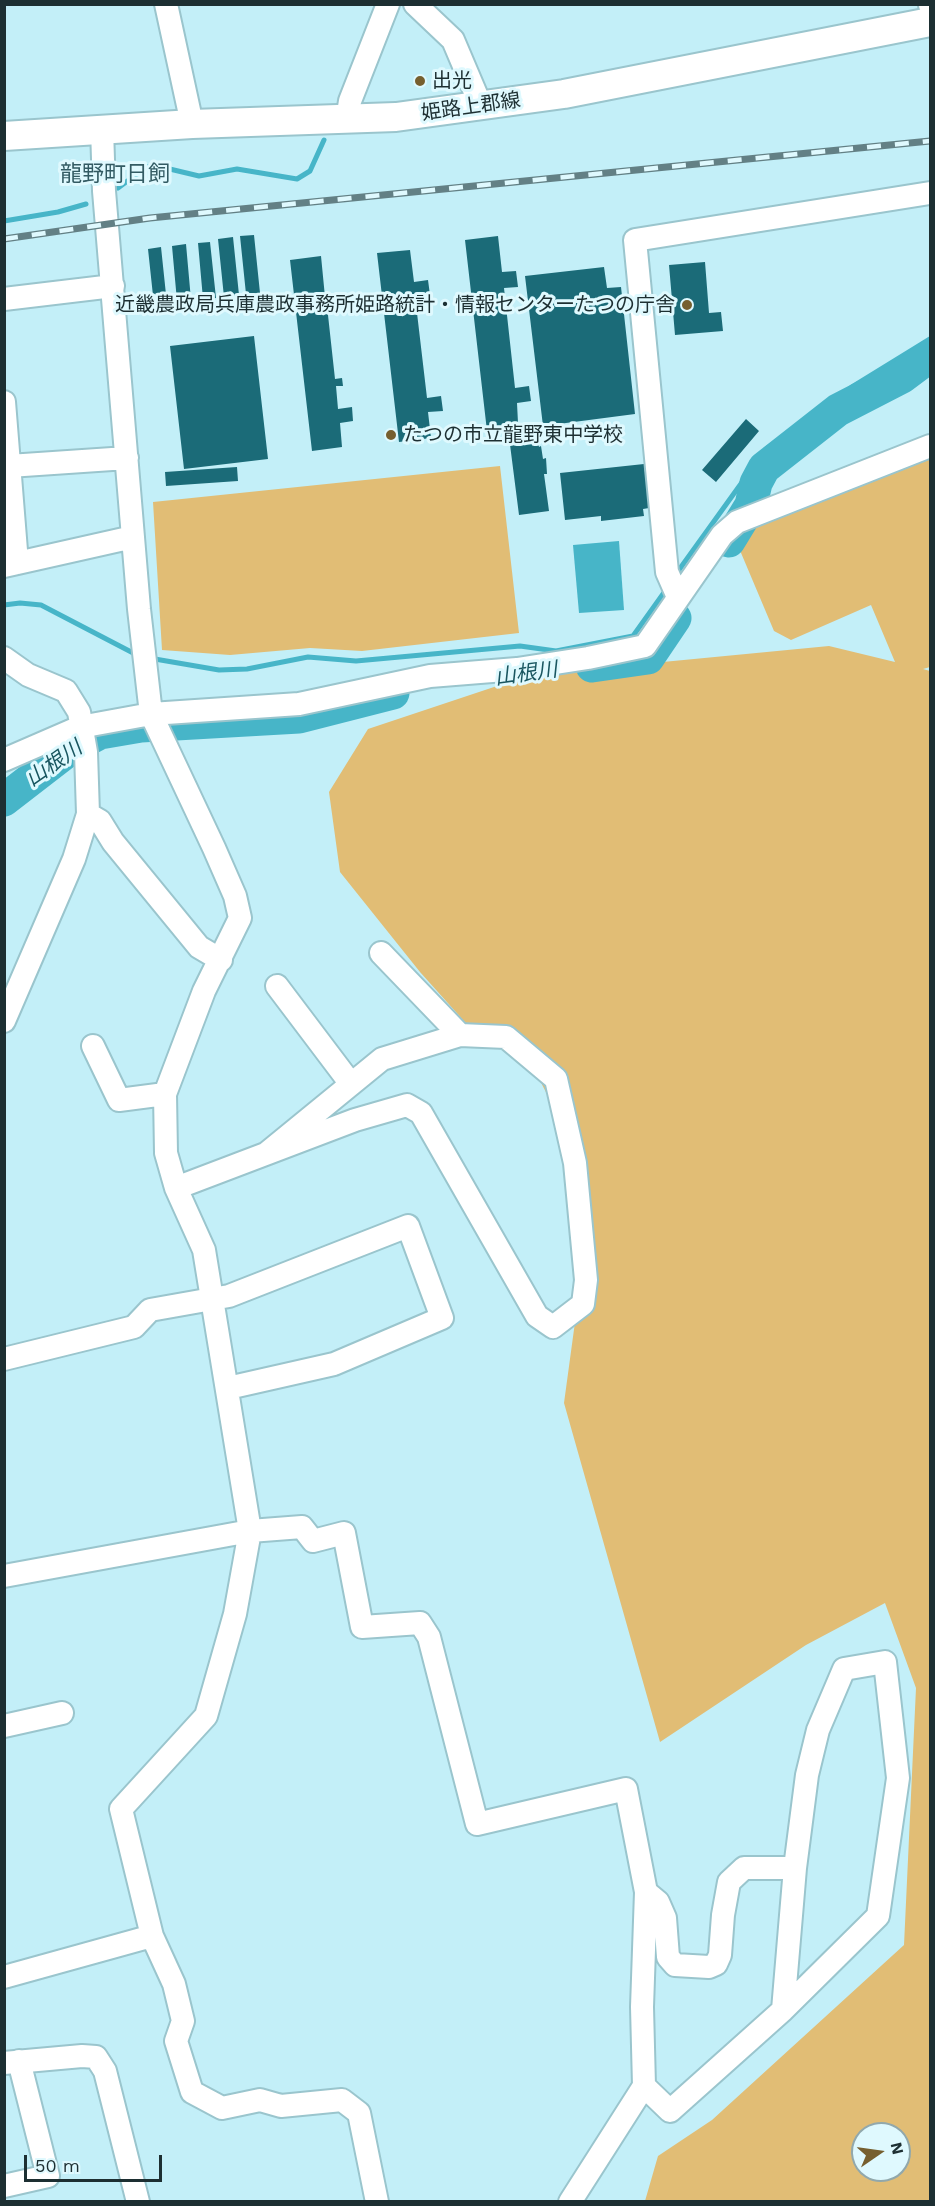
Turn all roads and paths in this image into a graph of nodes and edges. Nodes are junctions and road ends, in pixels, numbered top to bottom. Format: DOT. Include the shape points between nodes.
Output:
graph roads {
  1 [pos="166,4"];
  2 [pos="388,4"];
  3 [pos="415,4"];
  4 [pos="930,22"];
  5 [pos="482,106"];
  6 [pos="347,120"];
  7 [pos="192,124"];
  8 [pos="102,128"];
  9 [pos="4,136"];
  10 [pos="930,193"];
  11 [pos="113,286"];
  12 [pos="4,299"];
  13 [pos="4,402"];
  14 [pos="6,440"];
  15 [pos="930,446"];
  16 [pos="127,458"];
  17 [pos="9,466"];
  18 [pos="133,537"];
  19 [pos="11,564"];
  20 [pos="678,597"];
  21 [pos="4,658"];
  22 [pos="151,714"];
  23 [pos="83,738"];
  24 [pos="4,760"];
  25 [pos="88,813"];
  26 [pos="381,953"];
  27 [pos="221,960"];
  28 [pos="277,986"];
  29 [pos="4,1021"];
  30 [pos="460,1035"];
  31 [pos="93,1046"];
  32 [pos="351,1084"];
  33 [pos="165,1094"];
  34 [pos="267,1153"];
  35 [pos="176,1188"];
  36 [pos="213,1300"];
  37 [pos="4,1359"];
  38 [pos="228,1388"];
  39 [pos="250,1531"];
  40 [pos="4,1576"];
  41 [pos="62,1713"];
  42 [pos="4,1726"];
  43 [pos="795,1868"];
  44 [pos="646,1892"];
  45 [pos="152,1936"];
  46 [pos="4,1977"];
  47 [pos="783,2010"];
  48 [pos="12,2062"];
  49 [pos="644,2086"];
  50 [pos="4,2186"];
  51 [pos="138,2202"];
  52 [pos="377,2202"];
  53 [pos="570,2202"];
  1 -- 7 [label="street"];
  2 -- 6 [label="street" via="350,101"];
  3 -- 5 [label="street" via="453,40"];
  4 -- 5 [label="main road, 姫路上郡線" via="564,94"];
  5 -- 6 [label="main road, 姫路上郡線"];
  6 -- 7 [label="main road, 姫路上郡線"];
  7 -- 8 [label="main road, 姫路上郡線"];
  8 -- 9 [label="main road, 姫路上郡線"];
  8 -- 11 [label="street"];
  10 -- 20 [label="street" via="635,240 667,572"];
  11 -- 12 [label="street"];
  11 -- 16 [label="street"];
  13 -- 14 [label="street"];
  14 -- 17 [label="street"];
  15 -- 20 [label="street" via="737,522 722,535"];
  16 -- 17 [label="street"];
  16 -- 18 [label="street"];
  17 -- 19 [label="street"];
  18 -- 19 [label="street"];
  18 -- 22 [label="street"];
  20 -- 22 [label="street" via="645,646 517,669 429,676 299,704"];
  21 -- 23 [label="street" via="28,675 66,692 79,711"];
  22 -- 23 [label="street"];
  22 -- 27 [label="street" via="235,896 240,918"];
  23 -- 24 [label="street"];
  23 -- 25 [label="street"];
  25 -- 27 [label="street" via="100,821 199,947"];
  25 -- 29 [label="street" via="74,859"];
  26 -- 30 [label="street"];
  27 -- 33 [label="street" via="204,990"];
  28 -- 32 [label="street"];
  30 -- 32 [label="street" via="382,1059"];
  30 -- 34 [label="street" via="506,1037 556,1079 575,1163 586,1280 583,1304 554,1327 537,1316 421,1113 407,1105"];
  31 -- 33 [label="street" via="119,1100"];
  32 -- 34 [label="street"];
  33 -- 35 [label="street" via="166,1153"];
  34 -- 35 [label="street"];
  35 -- 36 [label="street" via="204,1250"];
  36 -- 37 [label="street" via="150,1310 134,1328"];
  36 -- 38 [label="street"];
  36 -- 38 [label="street" via="408,1226 442,1318 334,1364"];
  38 -- 39 [label="street"];
  39 -- 40 [label="street"];
  39 -- 44 [label="street" via="302,1527 313,1541 344,1533 362,1627 420,1623 429,1637 477,1824 626,1789"];
  39 -- 45 [label="street" via="235,1614 206,1716 121,1809"];
  41 -- 42 [label="street"];
  43 -- 44 [label="street" via="744,1868 729,1882 720,1955 716,1964 709,1967 675,1965 668,1957 665,1918 658,1902"];
  43 -- 47 [label="street"];
  43 -- 47 [label="street" via="807,1775 818,1730 844,1669 885,1662 898,1778 878,1916"];
  44 -- 49 [label="street"];
  45 -- 46 [label="street"];
  45 -- 52 [label="street" via="179,2002 183,2021 176,2041 192,2092 222,2108 260,2100 280,2106 342,2100 359,2113"];
  47 -- 49 [label="street" via="670,2111"];
  48 -- 50 [label="street" via="48,2176"];
  48 -- 51 [label="street" via="96,2057 105,2071"];
  49 -- 53 [label="street"];
}
